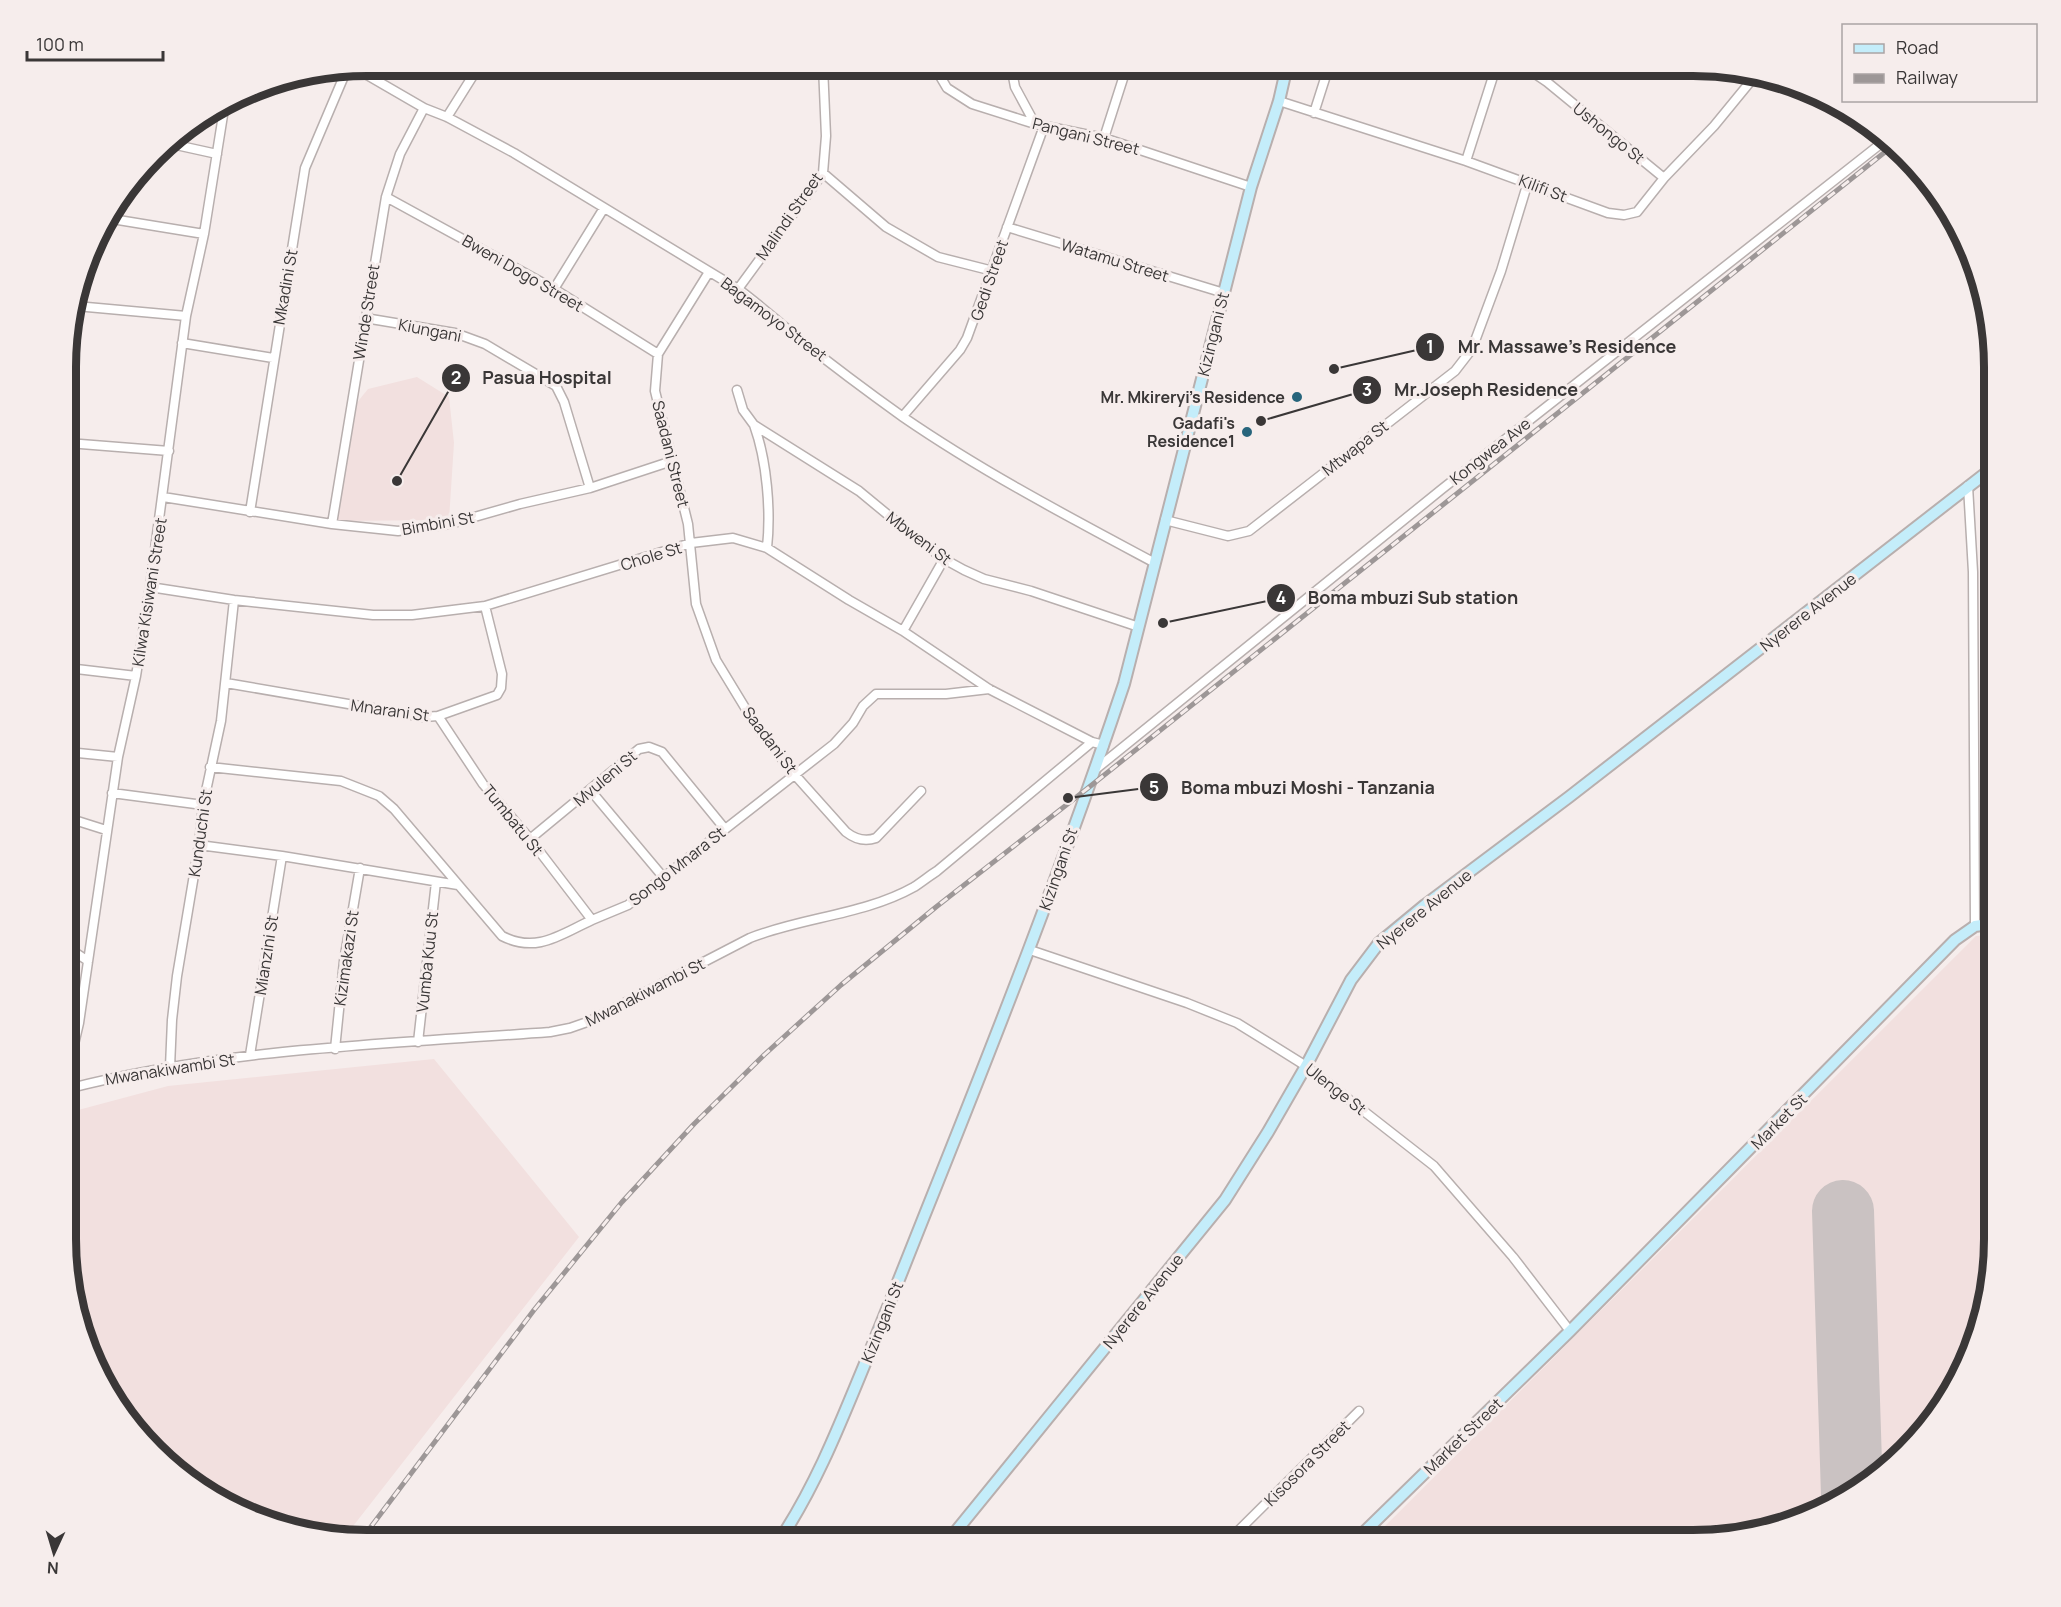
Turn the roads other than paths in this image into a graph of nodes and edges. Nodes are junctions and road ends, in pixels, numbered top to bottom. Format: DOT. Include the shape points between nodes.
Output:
graph roads {
  1 [pos="369,76"];
  2 [pos="473,76"];
  3 [pos="824,76"];
  4 [pos="940,76"];
  5 [pos="1013,76"];
  6 [pos="1124,76"];
  7 [pos="1285,76"];
  8 [pos="1326,76"];
  9 [pos="1493,76"];
  10 [pos="1539,76"];
  11 [pos="343,77"];
  12 [pos="1750,82"];
  13 [pos="1279,101"];
  14 [pos="424,108"];
  15 [pos="1314,113"];
  16 [pos="223,114"];
  17 [pos="447,117"];
  18 [pos="1040,125"];
  19 [pos="1104,138"];
  20 [pos="1880,144"];
  21 [pos="180,146"];
  22 [pos="217,154"];
  23 [pos="1466,161"];
  24 [pos="823,173"];
  25 [pos="1664,178"];
  26 [pos="1528,182"];
  27 [pos="1251,187"];
  28 [pos="386,197"];
  29 [pos="604,208"];
  30 [pos="117,220"];
  31 [pos="1007,227"];
  32 [pos="204,234"];
  33 [pos="993,271"];
  34 [pos="709,272"];
  35 [pos="554,289"];
  36 [pos="738,289"];
  37 [pos="1224,293"];
  38 [pos="83,307"];
  39 [pos="186,316"];
  40 [pos="365,318"];
  41 [pos="182,343"];
  42 [pos="658,354"];
  43 [pos="273,358"];
  44 [pos="737,390"];
  45 [pos="903,416"];
  46 [pos="754,425"];
  47 [pos="76,444"];
  48 [pos="169,451"];
  49 [pos="672,461"];
  50 [pos="1984,474"];
  51 [pos="1968,486"];
  52 [pos="590,488"];
  53 [pos="163,497"];
  54 [pos="250,512"];
  55 [pos="1165,520"];
  56 [pos="332,524"];
  57 [pos="691,543"];
  58 [pos="767,548"];
  59 [pos="944,559"];
  60 [pos="1155,563"];
  61 [pos="150,587"];
  62 [pos="234,600"];
  63 [pos="484,606"];
  64 [pos="1139,627"];
  65 [pos="903,631"];
  66 [pos="76,669"];
  67 [pos="136,676"];
  68 [pos="225,683"];
  69 [pos="989,689"];
  70 [pos="438,716"];
  71 [pos="1092,742"];
  72 [pos="1104,745"];
  73 [pos="76,753"];
  74 [pos="118,757"];
  75 [pos="210,767"];
  76 [pos="1096,768"];
  77 [pos="795,775"];
  78 [pos="591,791"];
  79 [pos="921,791"];
  80 [pos="112,793"];
  81 [pos="203,805"];
  82 [pos="76,821"];
  83 [pos="725,829"];
  84 [pos="106,830"];
  85 [pos="530,839"];
  86 [pos="199,845"];
  87 [pos="282,855"];
  88 [pos="360,868"];
  89 [pos="664,878"];
  90 [pos="436,882"];
  91 [pos="458,885"];
  92 [pos="592,920"];
  93 [pos="1984,925"];
  94 [pos="1975,926"];
  95 [pos="1030,950"];
  96 [pos="76,953"];
  97 [pos="88,961"];
  98 [pos="76,1036"];
  99 [pos="418,1042"];
  100 [pos="335,1049"];
  101 [pos="250,1055"];
  102 [pos="1306,1066"];
  103 [pos="170,1067"];
  104 [pos="76,1087"];
  105 [pos="1570,1331"];
  106 [pos="1359,1411"];
  107 [pos="786,1530"];
  108 [pos="957,1530"];
  109 [pos="1239,1530"];
  110 [pos="1366,1530"];
  1 -- 14 [label="street, Bagamoyo Street"];
  2 -- 17 [label="street"];
  3 -- 24 [label="street, Malindi Street"];
  4 -- 18 [label="street, Pangani Street" via="947,88 972,104"];
  5 -- 18 [label="street" via="1015,87"];
  6 -- 19 [label="street"];
  7 -- 13 [label="street, Kizingani St"];
  8 -- 15 [label="street"];
  9 -- 23 [label="street"];
  10 -- 25 [label="street, Ushongo St"];
  11 -- 43 [label="street, Mkadini St" via="305,168"];
  12 -- 25 [label="street, Kilifi St"];
  13 -- 15 [label="street, Kilifi St"];
  13 -- 27 [label="street, Kizingani St"];
  14 -- 17 [label="street, Bagamoyo Street"];
  14 -- 28 [label="street, Winde Street" via="400,154"];
  15 -- 23 [label="street, Kilifi St"];
  16 -- 22 [label="street, Kilwa Kisiwani Street"];
  17 -- 29 [label="street, Bagamoyo Street"];
  18 -- 19 [label="street, Pangani Street"];
  18 -- 31 [label="street, Gedi Street"];
  19 -- 27 [label="street, Pangani Street"];
  20 -- 76 [label="street, Kongwea Ave"];
  21 -- 22 [label="street"];
  22 -- 32 [label="street, Kilwa Kisiwani Street"];
  23 -- 26 [label="street, Kilifi St"];
  24 -- 33 [label="street" via="886,227 938,257"];
  24 -- 36 [label="street, Malindi Street"];
  25 -- 26 [label="street, Kilifi St" via="1637,212 1624,215 1608,213"];
  26 -- 55 [label="street, Mtwapa St" via="1472,349 1455,371 1249,531 1228,536"];
  27 -- 37 [label="street, Kizingani St"];
  28 -- 35 [label="street, Bweni Dogo Street"];
  28 -- 40 [label="street, Winde Street"];
  29 -- 34 [label="street, Bagamoyo Street"];
  29 -- 35 [label="street"];
  30 -- 32 [label="street"];
  31 -- 33 [label="street, Gedi Street"];
  31 -- 37 [label="street, Watamu Street"];
  32 -- 39 [label="street, Kilwa Kisiwani Street"];
  33 -- 45 [label="street, Gedi Street" via="960,350"];
  34 -- 36 [label="street, Bagamoyo Street"];
  34 -- 42 [label="street, Saadani Street"];
  35 -- 42 [label="street, Bweni Dogo Street"];
  36 -- 45 [label="street, Bagamoyo Street"];
  37 -- 55 [label="street, Kizingani St"];
  38 -- 39 [label="street"];
  39 -- 41 [label="street, Kilwa Kisiwani Street"];
  40 -- 52 [label="street, Kiungani" via="455,333 485,344 556,386"];
  40 -- 56 [label="street, Winde Street"];
  41 -- 43 [label="street"];
  41 -- 48 [label="street, Kilwa Kisiwani Street"];
  42 -- 49 [label="street, Saadani Street" via="655,391"];
  43 -- 54 [label="street, Mkadini St"];
  44 -- 46 [label="street, Mbweni St" via="743,410"];
  45 -- 60 [label="street, Bagamoyo Street" via="1041,502"];
  46 -- 58 [label="street" via="766,480"];
  46 -- 59 [label="street, Mbweni St" via="859,491"];
  47 -- 48 [label="street"];
  48 -- 53 [label="street, Kilwa Kisiwani Street"];
  49 -- 52 [label="street, Bimbini St"];
  49 -- 57 [label="street, Saadani Street"];
  50 -- 51 [label="street, Nyerere Avenue"];
  51 -- 94 [label="street" via="1973,572"];
  51 -- 102 [label="street, Nyerere Avenue" via="1379,943 1351,980"];
  52 -- 56 [label="street, Bimbini St" via="450,524 398,531"];
  53 -- 54 [label="street, Bimbini St"];
  53 -- 61 [label="street, Kilwa Kisiwani Street"];
  54 -- 56 [label="street, Bimbini St"];
  55 -- 60 [label="street, Kizingani St"];
  57 -- 58 [label="street, Chole St" via="732,538"];
  57 -- 63 [label="street, Chole St"];
  57 -- 77 [label="street, Saadani St" via="696,604 716,660 758,729"];
  58 -- 65 [label="street, Chole St"];
  59 -- 64 [label="street, Mbweni St" via="984,579"];
  59 -- 65 [label="street"];
  60 -- 64 [label="street, Kizingani St"];
  61 -- 62 [label="street, Chole St"];
  61 -- 67 [label="street, Kilwa Kisiwani Street"];
  62 -- 63 [label="street, Chole St" via="373,615 411,615"];
  62 -- 68 [label="street, Kunduchi St"];
  63 -- 70 [label="street, Mnarani St" via="502,674 501,688 496,695"];
  64 -- 72 [label="street, Kizingani St"];
  65 -- 69 [label="street, Chole St"];
  66 -- 67 [label="street"];
  67 -- 74 [label="street, Kilwa Kisiwani Street"];
  68 -- 70 [label="street, Mnarani St" via="424,717"];
  68 -- 75 [label="street, Kunduchi St"];
  69 -- 71 [label="street, Chole St"];
  69 -- 77 [label="street, Songo Mnara St" via="946,694 876,694 834,744"];
  70 -- 85 [label="street, Tumbatu St" via="483,784"];
  71 -- 72 [label="street, Chole St"];
  71 -- 99 [label="street, Mwanakiwambi St" via="914,887 843,913 750,938 570,1028"];
  72 -- 76 [label="street, Kizingani St"];
  73 -- 74 [label="street"];
  74 -- 80 [label="street, Kilwa Kisiwani Street"];
  75 -- 81 [label="street, Kunduchi St"];
  75 -- 91 [label="street, Songo Mnara St" via="341,781 366,789 394,809"];
  76 -- 95 [label="street, Kizingani St"];
  77 -- 79 [label="street, Saadani St" via="846,832 862,840 876,838"];
  77 -- 83 [label="street, Songo Mnara St"];
  78 -- 83 [label="street, Mvuleni St" via="639,749 649,747 662,752"];
  78 -- 85 [label="street, Mvuleni St"];
  78 -- 89 [label="street"];
  80 -- 81 [label="street"];
  80 -- 84 [label="street, Kilwa Kisiwani Street"];
  81 -- 86 [label="street, Kunduchi St"];
  82 -- 84 [label="street"];
  83 -- 89 [label="street, Songo Mnara St"];
  84 -- 97 [label="street, Kilwa Kisiwani Street"];
  85 -- 92 [label="street, Tumbatu St"];
  86 -- 87 [label="street"];
  86 -- 103 [label="street, Kunduchi St" via="177,976"];
  87 -- 88 [label="street"];
  87 -- 101 [label="street, Mianzini St"];
  88 -- 90 [label="street"];
  88 -- 100 [label="street, Kizimakazi St" via="344,961"];
  89 -- 92 [label="street, Songo Mnara St" via="628,906"];
  90 -- 91 [label="street"];
  90 -- 99 [label="street, Vumba Kuu St"];
  91 -- 92 [label="street, Songo Mnara St" via="502,936 511,941 548,941"];
  93 -- 94 [label="street, Market St"];
  94 -- 105 [label="street, Market St" via="1955,940"];
  95 -- 102 [label="street, Ulenge St" via="1237,1023"];
  95 -- 107 [label="street, Kizingani St" via="832,1444"];
  96 -- 97 [label="street"];
  97 -- 98 [label="street, Kilwa Kisiwani Street"];
  99 -- 100 [label="street, Mwanakiwambi St"];
  100 -- 101 [label="street, Mwanakiwambi St"];
  101 -- 103 [label="street, Mwanakiwambi St"];
  102 -- 105 [label="street, Ulenge St" via="1434,1166 1513,1257"];
  102 -- 108 [label="street, Nyerere Avenue" via="1225,1200"];
  103 -- 104 [label="street, Mwanakiwambi St"];
  105 -- 110 [label="street, Market Street"];
  106 -- 109 [label="street, Kisosora Street"];
}
